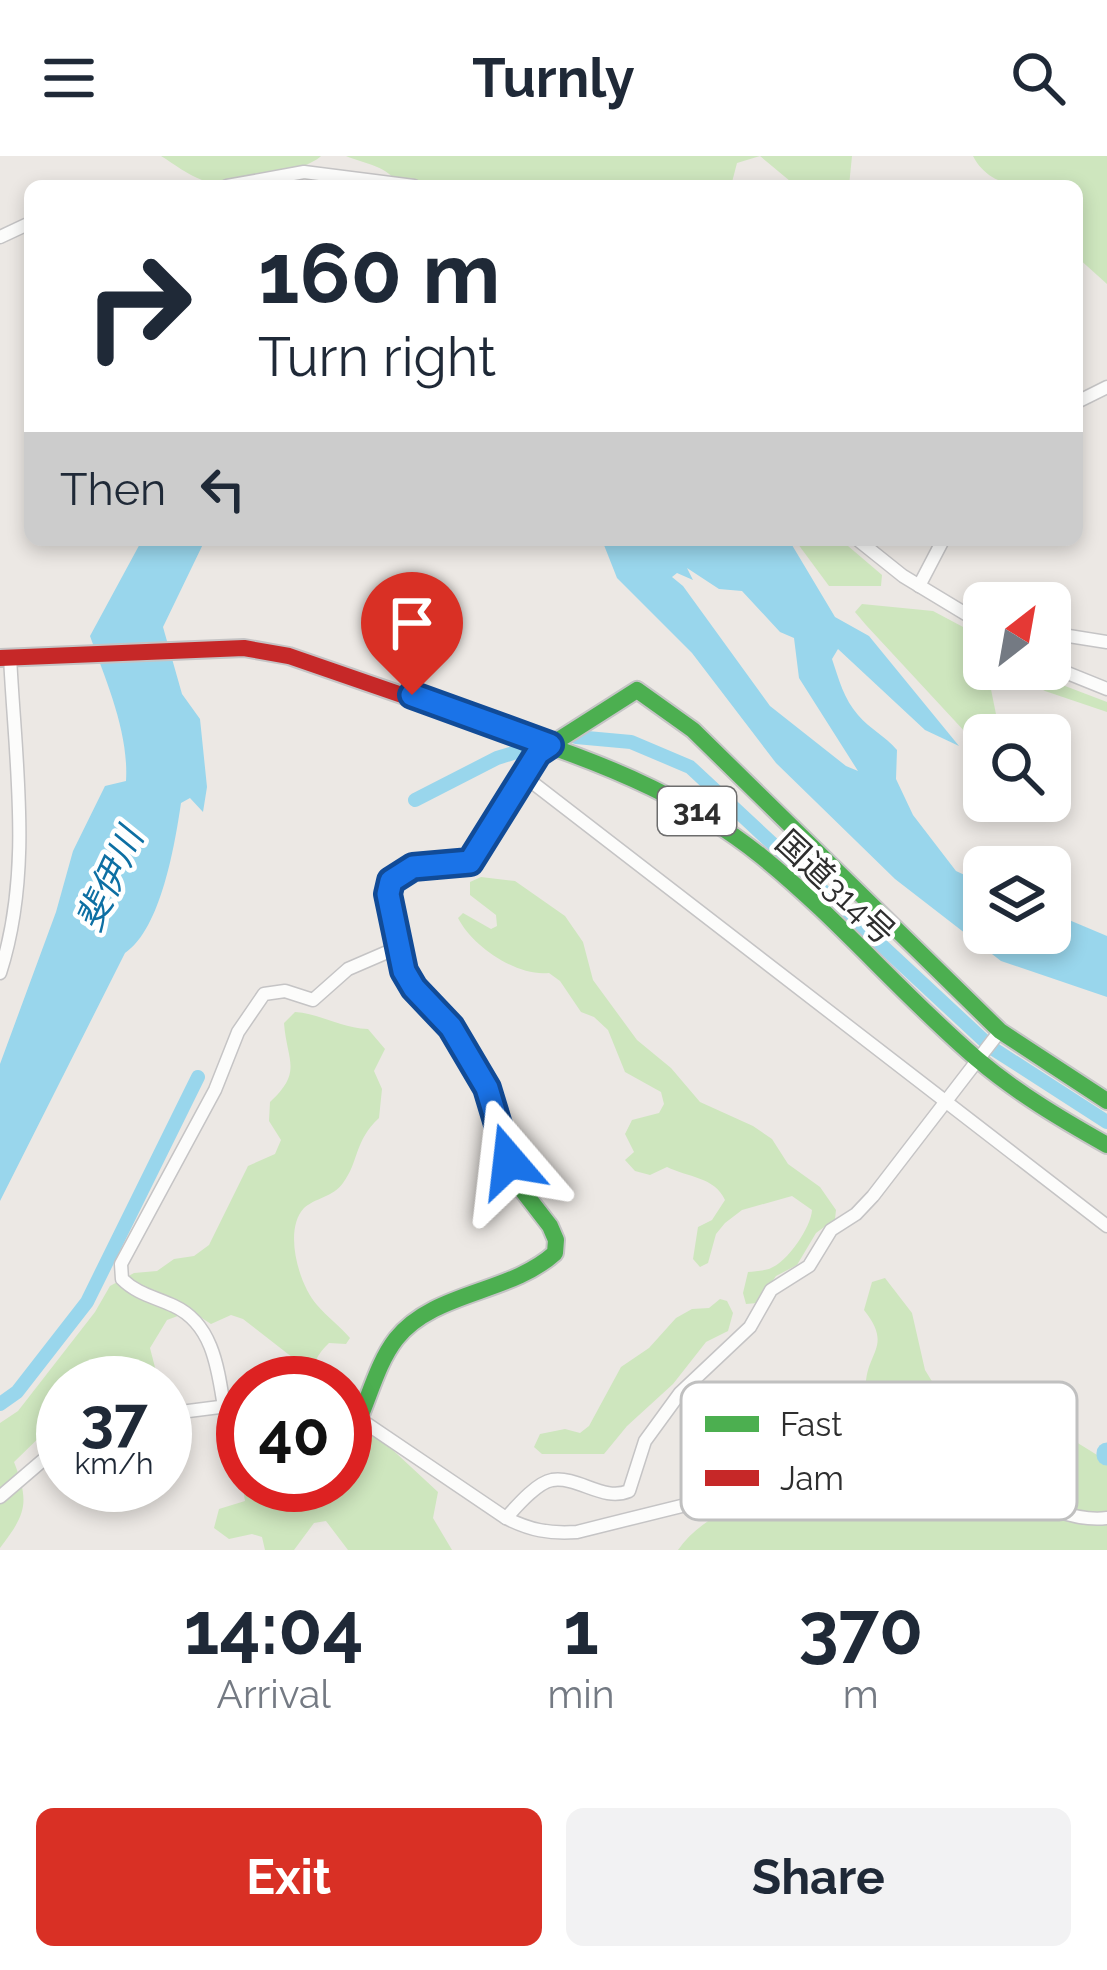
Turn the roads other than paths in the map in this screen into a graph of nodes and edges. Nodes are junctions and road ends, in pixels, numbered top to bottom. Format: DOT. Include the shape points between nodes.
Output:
graph roads {
  1 [pos="260,180"];
  2 [pos="367,180"];
  3 [pos="866,546"];
  4 [pos="940,546"];
  5 [pos="919,586"];
  6 [pos="963,612"];
  7 [pos="1071,636"];
  8 [pos="1107,642"];
  9 [pos="9,656"];
  10 [pos="1071,674"];
  11 [pos="1107,689"];
  12 [pos="550,745"];
  13 [pos="524,776"];
  14 [pos="5,943"];
  15 [pos="398,947"];
  16 [pos="0,973"];
  17 [pos="1000,1031"];
  18 [pos="977,1059"];
  19 [pos="945,1099"];
  20 [pos="1107,1101"];
  21 [pos="1107,1145"];
  22 [pos="1107,1226"];
  23 [pos="216,1359"];
  24 [pos="372,1380"];
  25 [pos="693,1382"];
  26 [pos="681,1393"];
  27 [pos="372,1426"];
  28 [pos="36,1466"];
  29 [pos="0,1497"];
  30 [pos="681,1507"];
  31 [pos="506,1518"];
  32 [pos="1077,1518"];
  33 [pos="1107,1518"];
  1 -- 2 [label="street" via="304,172"];
  3 -- 5 [label="street"];
  4 -- 5 [label="street"];
  5 -- 6 [label="street"];
  7 -- 8 [label="street"];
  9 -- 12 [label="main road, 国道314号 / 314" via="244,648 309,661"];
  9 -- 14 [label="street" via="20,840"];
  10 -- 11 [label="street"];
  12 -- 13 [label="main road"];
  12 -- 17 [label="main road" via="637,689 693,730"];
  12 -- 18 [label="main road, 国道314号 / 314" via="656,788 748,847"];
  13 -- 15 [label="main road" via="470,862 413,867 391,881"];
  13 -- 19 [label="street"];
  14 -- 16 [label="street"];
  15 -- 23 [label="street" via="348,969 313,1000 264,994 121,1264 134,1291 194,1319"];
  15 -- 24 [label="main road" via="414,988 451,1027 487,1088 516,1182 556,1240 555,1253 536,1269 404,1330"];
  17 -- 18 [label="street"];
  17 -- 20 [label="main road"];
  18 -- 19 [label="street"];
  18 -- 21 [label="main road, 国道314号 / 314"];
  19 -- 22 [label="street"];
  19 -- 25 [label="street" via="873,1196 831,1230 808,1266 771,1290 735,1343"];
  26 -- 31 [label="street" via="645,1441 629,1491 553,1480"];
  27 -- 31 [label="street"];
  28 -- 29 [label="street"];
  30 -- 31 [label="street" via="577,1532 529,1530"];
  32 -- 33 [label="street"];
}
